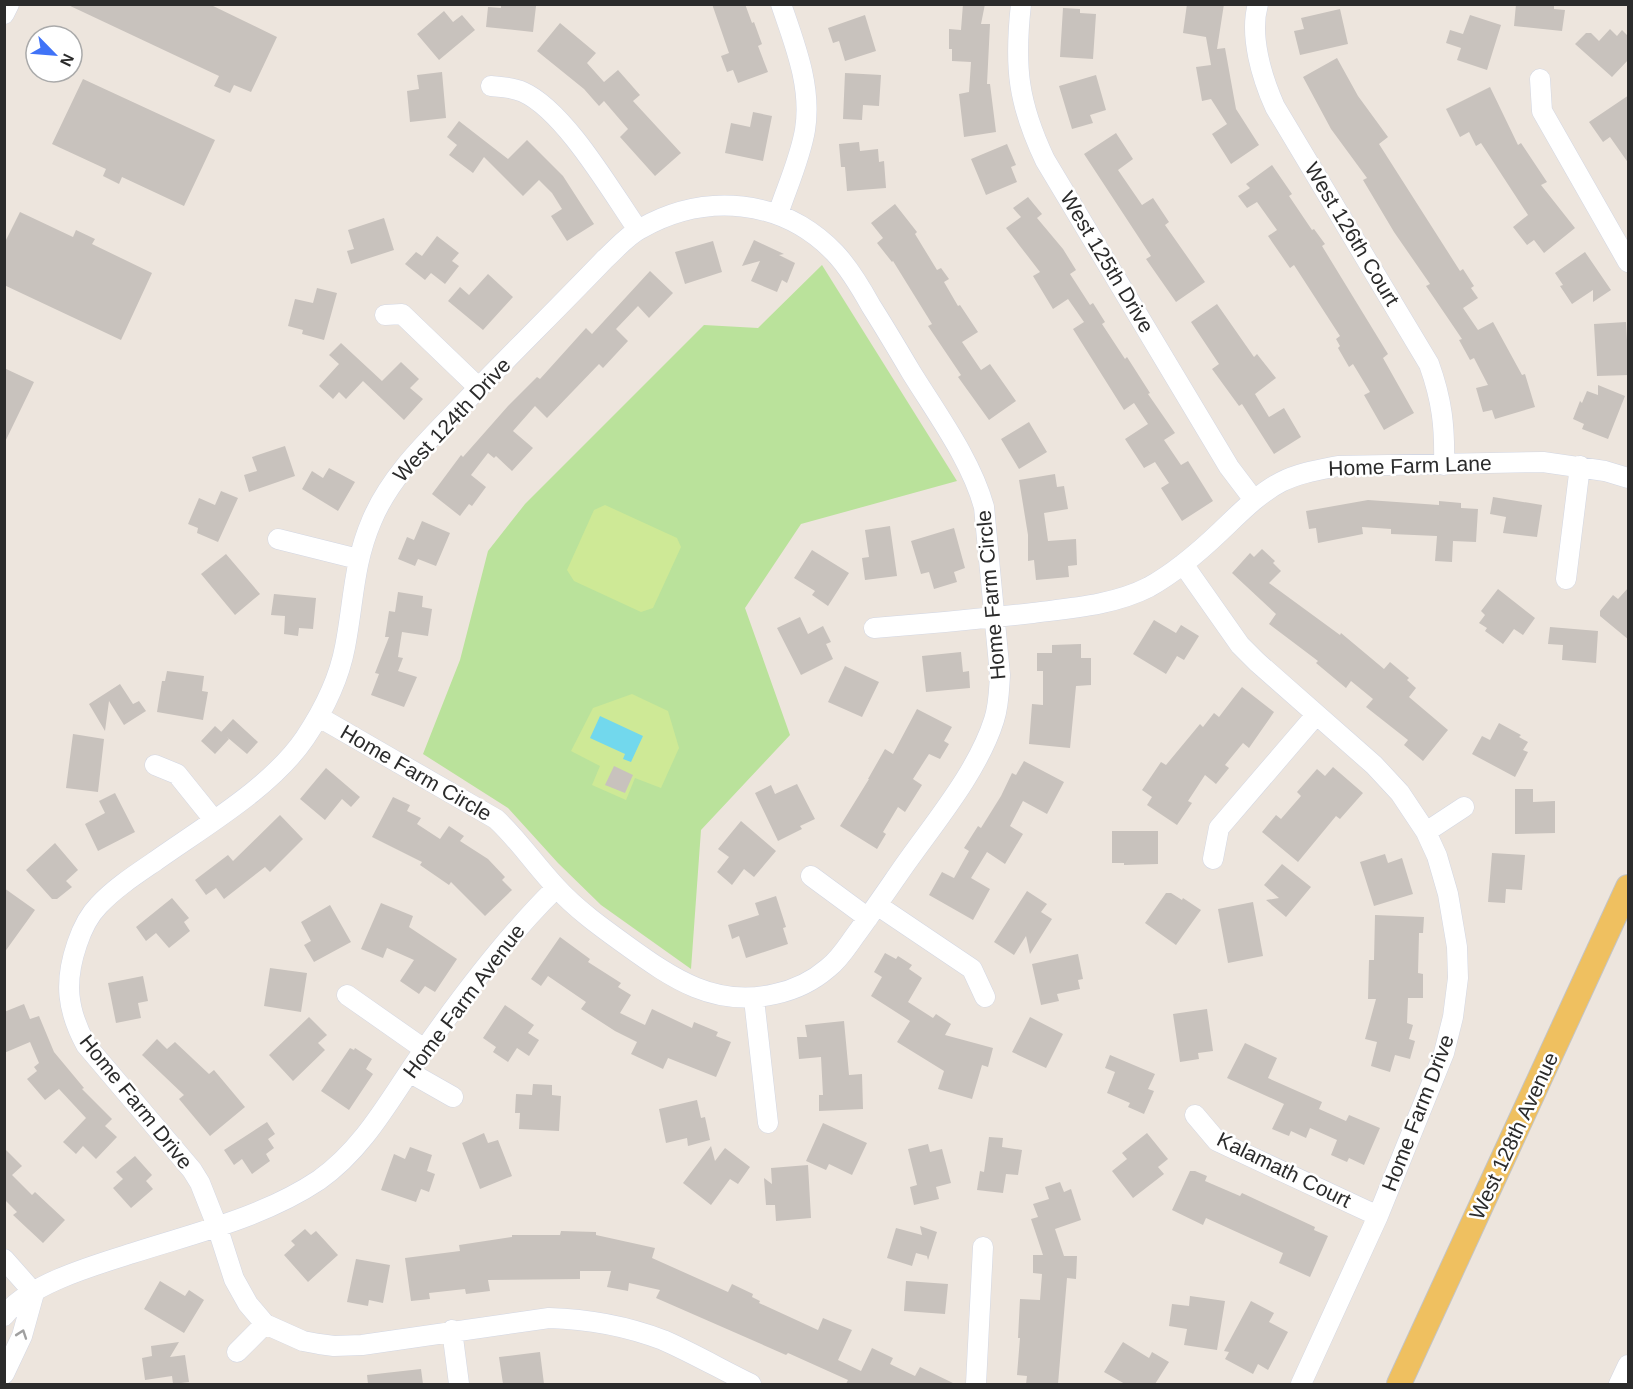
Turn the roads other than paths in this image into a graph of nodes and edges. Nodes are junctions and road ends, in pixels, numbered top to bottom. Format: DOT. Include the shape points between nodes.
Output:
graph roads {
  1 [pos="9,4"];
  2 [pos="781,4"];
  3 [pos="1021,4"];
  4 [pos="1258,4"];
  5 [pos="4,14"];
  6 [pos="1540,79"];
  7 [pos="491,86"];
  8 [pos="778,214"];
  9 [pos="638,230"];
  10 [pos="1629,262"];
  11 [pos="385,315"];
  12 [pos="479,388"];
  13 [pos="1444,465"];
  14 [pos="1580,466"];
  15 [pos="1629,478"];
  16 [pos="1254,500"];
  17 [pos="278,539"];
  18 [pos="358,559"];
  19 [pos="1184,564"];
  20 [pos="1566,579"];
  21 [pos="995,617"];
  22 [pos="874,628"];
  23 [pos="1316,715"];
  24 [pos="319,717"];
  25 [pos="155,765"];
  26 [pos="1464,807"];
  27 [pos="214,820"];
  28 [pos="1426,832"];
  29 [pos="1213,859"];
  30 [pos="811,876"];
  31 [pos="1629,887"];
  32 [pos="556,888"];
  33 [pos="873,911"];
  34 [pos="347,995"];
  35 [pos="985,997"];
  36 [pos="754,999"];
  37 [pos="424,1049"];
  38 [pos="409,1072"];
  39 [pos="453,1098"];
  40 [pos="1195,1115"];
  41 [pos="768,1123"];
  42 [pos="1378,1216"];
  43 [pos="217,1226"];
  44 [pos="983,1247"];
  45 [pos="4,1259"];
  46 [pos="34,1293"];
  47 [pos="4,1316"];
  48 [pos="265,1324"];
  49 [pos="452,1330"];
  50 [pos="237,1352"];
  51 [pos="1629,1365"];
  52 [pos="4,1374"];
  53 [pos="459,1384"];
  54 [pos="751,1384"];
  55 [pos="975,1384"];
  56 [pos="1301,1384"];
  57 [pos="1399,1384"];
  58 [pos="1619,1384"];
  1 -- 5 [label="street"];
  2 -- 8 [label="street" via="798,55 806,113 801,149"];
  3 -- 16 [label="street, West 125th Drive" via="1021,96 1041,151 1229,467"];
  4 -- 13 [label="street, West 126th Court" via="1258,56 1275,107 1429,364 1443,412"];
  6 -- 10 [label="street" via="1542,111"];
  7 -- 9 [label="street" via="524,92 549,111 590,160"];
  8 -- 9 [label="street, West 124th Drive" via="745,207 708,206 670,215"];
  8 -- 21 [label="street, Home Farm Circle" via="810,231 843,262 973,474 984,507"];
  9 -- 12 [label="street, West 124th Drive"];
  11 -- 12 [label="street" via="402,314"];
  12 -- 18 [label="street, West 124th Drive" via="412,457 396,479 373,518"];
  13 -- 14 [label="street, Home Farm Lane" via="1543,462"];
  13 -- 16 [label="street, Home Farm Lane" via="1338,466 1295,476"];
  14 -- 15 [label="street, Home Farm Lane"];
  14 -- 20 [label="street"];
  16 -- 19 [label="street, Home Farm Lane"];
  17 -- 18 [label="street"];
  18 -- 24 [label="street, West 124th Drive" via="345,648"];
  19 -- 21 [label="street, Home Farm Lane" via="1150,586 1114,600"];
  19 -- 23 [label="street, Home Farm Drive" via="1239,645"];
  21 -- 22 [label="street, Home Farm Lane"];
  21 -- 33 [label="street, Home Farm Circle" via="999,698 988,738 966,777"];
  23 -- 28 [label="street, Home Farm Drive" via="1385,776"];
  23 -- 29 [label="street" via="1219,828"];
  24 -- 27 [label="street, West 124th Drive" via="280,768"];
  24 -- 32 [label="street, Home Farm Circle" via="496,819"];
  25 -- 27 [label="street" via="177,774"];
  26 -- 28 [label="street"];
  27 -- 43 [label="street, Home Farm Drive" via="99,905 82,930 68,987 76,1026 86,1045 192,1170"];
  28 -- 42 [label="street, Home Farm Drive" via="1437,856 1454,922 1458,978 1444,1053"];
  30 -- 33 [label="street"];
  31 -- 57 [label="main road, West 128th Avenue"];
  32 -- 36 [label="street" via="601,927 676,979 719,995"];
  32 -- 37 [label="street, Home Farm Avenue" via="515,930"];
  33 -- 35 [label="street" via="972,969"];
  33 -- 36 [label="street" via="840,956 822,973 782,993"];
  34 -- 37 [label="street"];
  36 -- 41 [label="street"];
  37 -- 38 [label="street, Home Farm Avenue"];
  38 -- 39 [label="street"];
  38 -- 43 [label="street, Home Farm Avenue" via="372,1128 337,1166 299,1192"];
  40 -- 42 [label="street, Kalamath Court" via="1217,1141"];
  42 -- 56 [label="street, Home Farm Drive"];
  43 -- 46 [label="street, Home Farm Avenue" via="83,1269"];
  43 -- 48 [label="street, Home Farm Drive" via="234,1279"];
  44 -- 55 [label="street"];
  45 -- 46 [label="street"];
  46 -- 47 [label="street, Home Farm Avenue" via="13,1305"];
  52 -- 46 [label="street, one-way" via="22,1336"];
  48 -- 49 [label="street, Home Farm Drive" via="303,1341 334,1346"];
  48 -- 50 [label="street"];
  49 -- 53 [label="street"];
  49 -- 54 [label="street, Home Farm Drive" via="549,1318 594,1321 663,1341"];
  51 -- 58 [label="street"];
}
